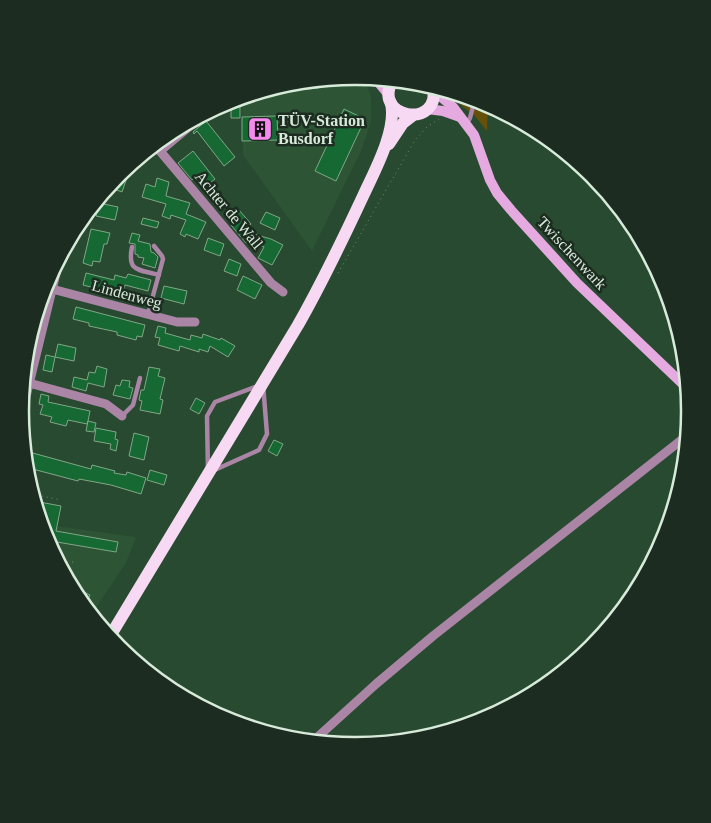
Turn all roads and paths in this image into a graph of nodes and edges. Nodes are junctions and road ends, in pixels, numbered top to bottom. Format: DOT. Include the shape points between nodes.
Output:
graph roads {
  1 [pos="380,85"];
  2 [pos="390,87"];
  3 [pos="433,94"];
  4 [pos="443,97"];
  5 [pos="390,99"];
  6 [pos="464,103"];
  7 [pos="472,106"];
  8 [pos="427,110"];
  9 [pos="412,116"];
  10 [pos="466,119"];
  11 [pos="159,151"];
  12 [pos="378,161"];
  13 [pos="154,246"];
  14 [pos="132,247"];
  15 [pos="159,275"];
  16 [pos="52,289"];
  17 [pos="283,292"];
  18 [pos="50,295"];
  19 [pos="148,315"];
  20 [pos="44,319"];
  21 [pos="195,322"];
  22 [pos="37,352"];
  23 [pos="31,373"];
  24 [pos="140,378"];
  25 [pos="30,382"];
  26 [pos="681,382"];
  27 [pos="263,384"];
  28 [pos="122,416"];
  29 [pos="681,440"];
  30 [pos="208,473"];
  31 [pos="40,496"];
  32 [pos="61,500"];
  33 [pos="65,562"];
  34 [pos="76,562"];
  35 [pos="113,631"];
  36 [pos="319,736"];
  1 -- 5 [label="street"];
  2 -- 5 [label="main road"];
  3 -- 8 [label="main road"];
  4 -- 10 [label="street, Twischenwark"];
  5 -- 9 [label="main road" via="401,113"];
  5 -- 12 [label="main road" via="392,120"];
  6 -- 10 [label="path" via="462,111"];
  7 -- 10 [label="lane"];
  8 -- 9 [label="main road"];
  8 -- 10 [label="street" via="443,110"];
  9 -- 12 [label="main road" via="403,123"];
  10 -- 26 [label="street, Twischenwark" via="497,193 577,282"];
  11 -- 17 [label="street, Achter de Wall" via="271,283"];
  12 -- 27 [label="main road" via="324,279"];
  13 -- 15 [label="lane" via="162,256"];
  14 -- 15 [label="lane" via="131,264"];
  15 -- 19 [label="lane"];
  16 -- 19 [label="street, Lindenweg"];
  18 -- 20 [label="street"];
  19 -- 21 [label="street, Lindenweg" via="177,322"];
  20 -- 22 [label="street"];
  22 -- 23 [label="street"];
  24 -- 28 [label="lane" via="132,405"];
  25 -- 28 [label="street" via="106,404"];
  27 -- 30 [label="main road"];
  27 -- 30 [label="lane" via="267,434 259,450"];
  27 -- 30 [label="lane" via="215,402 206,416"];
  29 -- 36 [label="street" via="433,636"];
  30 -- 35 [label="main road"];
  31 -- 32 [label="path"];
  33 -- 34 [label="path"];
}
